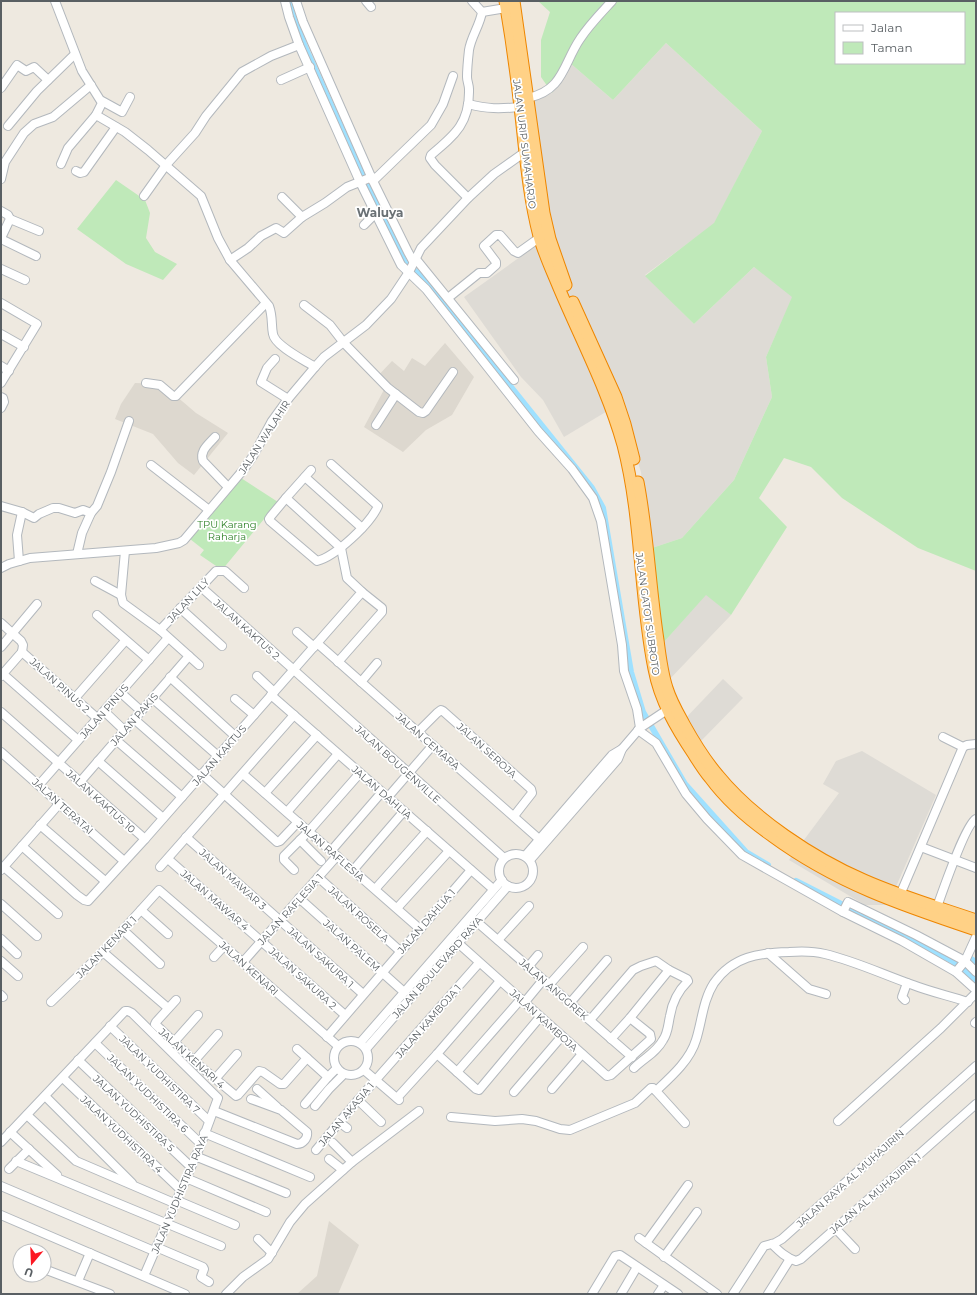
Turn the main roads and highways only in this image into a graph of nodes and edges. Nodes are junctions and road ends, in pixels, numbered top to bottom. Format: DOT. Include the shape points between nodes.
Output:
graph roads {
  1 [pos="509,3"];
  2 [pos="524,102"];
  3 [pos="561,282"];
  4 [pos="976,920"];
  5 [pos="976,930"];
  1 -- 2 [label="highway, JALAN URIP SUMAHARJO"];
  2 -- 3 [label="highway, JALAN URIP SUMAHARJO" via="546,225"];
  2 -- 3 [label="highway, JALAN URIP SUMAHARJO" via="525,152 539,238"];
  3 -- 4 [label="highway, JALAN GATOT SUBROTO" via="616,398 630,441 645,526 653,612 662,667 675,708 692,739 732,791 797,843 863,880"];
  3 -- 5 [label="highway, JALAN GATOT SUBROTO" via="608,401 623,448 632,491 654,668 667,710 684,740 730,801 752,822 792,851 855,886"];
}
